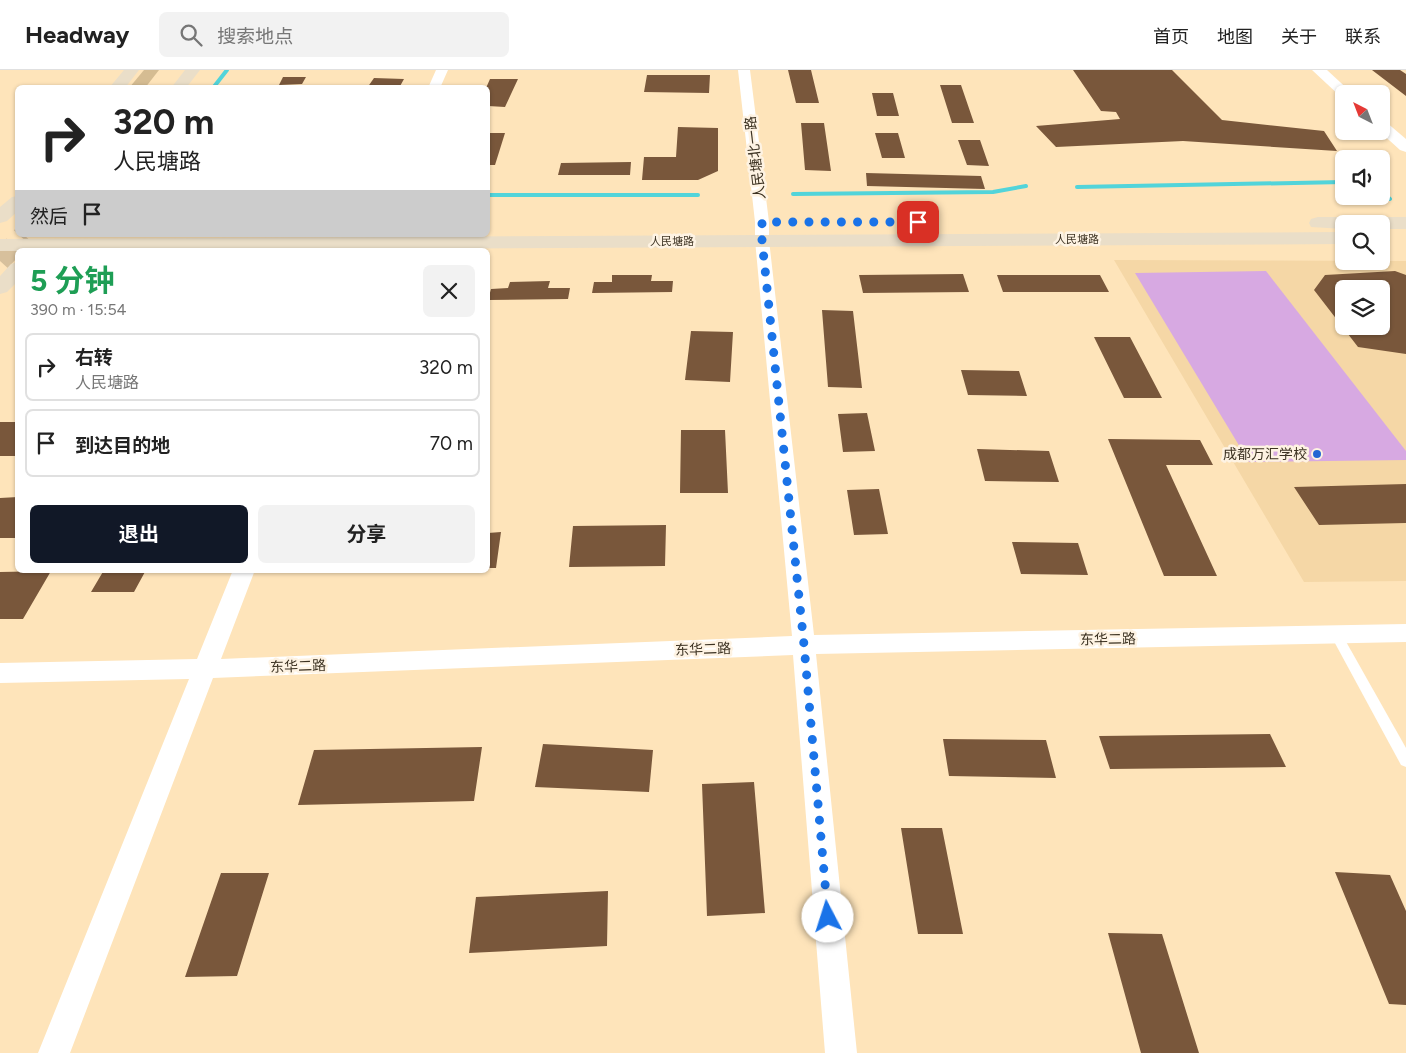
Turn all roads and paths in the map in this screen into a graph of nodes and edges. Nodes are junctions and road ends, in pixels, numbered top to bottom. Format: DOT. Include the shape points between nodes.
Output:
graph roads {
  1 [pos="132,70"];
  2 [pos="152,70"];
  3 [pos="193,70"];
  4 [pos="442,70"];
  5 [pos="744,70"];
  6 [pos="1319,70"];
  7 [pos="119,85"];
  8 [pos="139,85"];
  9 [pos="180,85"];
  10 [pos="435,85"];
  11 [pos="1336,85"];
  12 [pos="1390,134"];
  13 [pos="1406,148"];
  14 [pos="15,204"];
  15 [pos="0,217"];
  16 [pos="1010,222"];
  17 [pos="1406,223"];
  18 [pos="762,227"];
  19 [pos="0,228"];
  20 [pos="15,228"];
  21 [pos="1335,238"];
  22 [pos="1390,238"];
  23 [pos="1406,238"];
  24 [pos="40,243"];
  25 [pos="144,244"];
  26 [pos="0,245"];
  27 [pos="371,246"];
  28 [pos="124,248"];
  29 [pos="15,271"];
  30 [pos="15,287"];
  31 [pos="0,288"];
  32 [pos="0,293"];
  33 [pos="243,573"];
  34 [pos="1406,633"];
  35 [pos="1336,634"];
  36 [pos="804,645"];
  37 [pos="205,669"];
  38 [pos="0,673"];
  39 [pos="1406,761"];
  40 [pos="54,1053"];
  41 [pos="841,1053"];
  1 -- 7 [label="main road"];
  2 -- 8 [label="main road"];
  3 -- 9 [label="main road"];
  4 -- 10 [label="street"];
  5 -- 18 [label="street, 人民塘北一路"];
  6 -- 11 [label="street"];
  12 -- 13 [label="street"];
  14 -- 15 [label="main road"];
  16 -- 17 [label="main road, 人民塘路"];
  18 -- 21 [label="main road, 人民塘路"];
  18 -- 27 [label="main road, 人民塘路"];
  18 -- 36 [label="street, 人民塘北一路"];
  19 -- 20 [label="main road"];
  22 -- 23 [label="main road"];
  24 -- 25 [label="main road, 人民塘路"];
  24 -- 26 [label="main road, 人民塘路"];
  25 -- 27 [label="main road, 人民塘路"];
  25 -- 28 [label="main road"];
  29 -- 31 [label="main road"];
  30 -- 32 [label="main road"];
  33 -- 37 [label="street"];
  34 -- 35 [label="street, 东华二路"];
  35 -- 36 [label="street, 东华二路"];
  35 -- 39 [label="lane"];
  36 -- 37 [label="street, 东华二路"];
  36 -- 41 [label="street, 人民塘北一路"];
  37 -- 38 [label="street, 东华二路"];
  37 -- 40 [label="street"];
}
